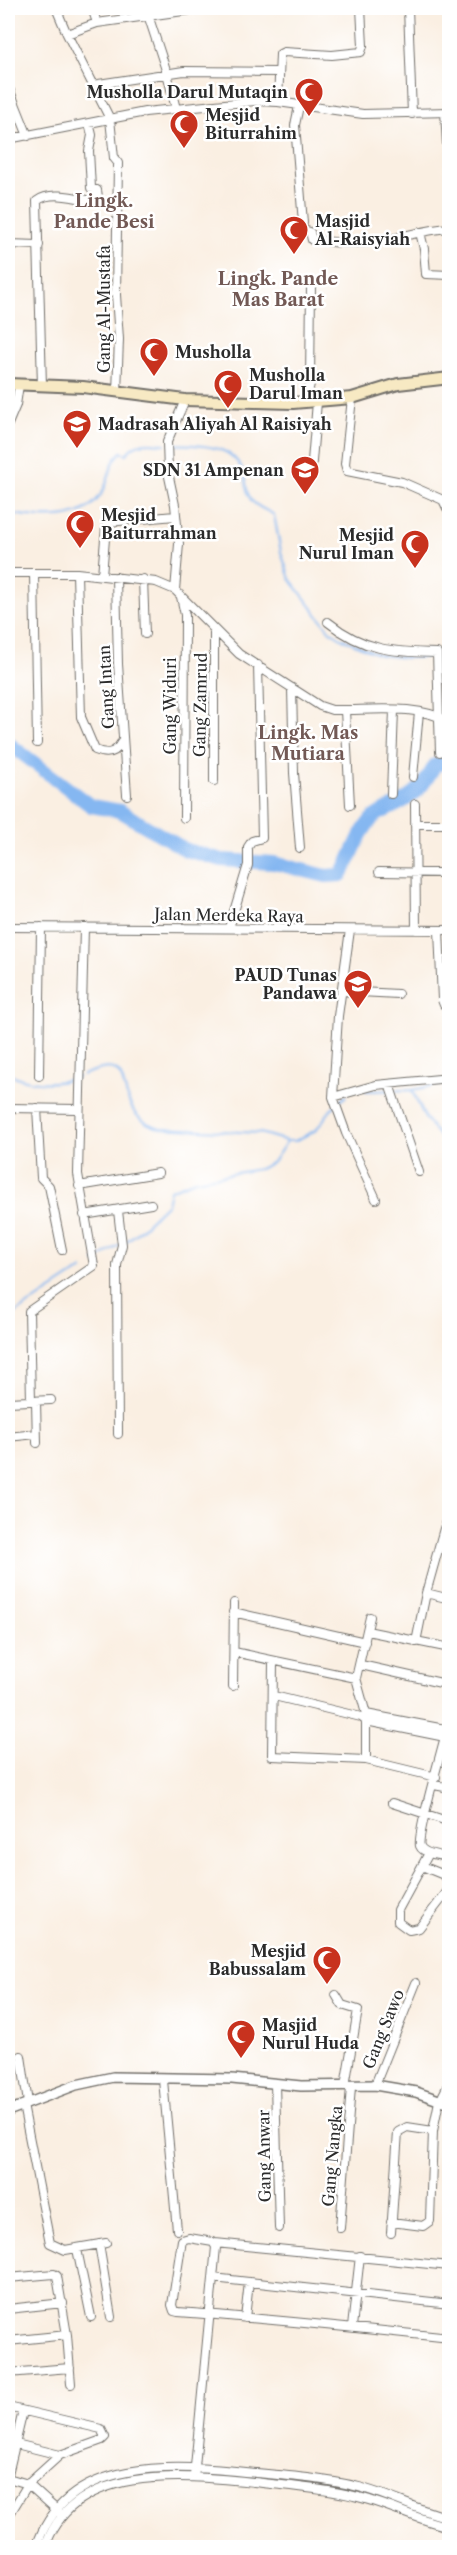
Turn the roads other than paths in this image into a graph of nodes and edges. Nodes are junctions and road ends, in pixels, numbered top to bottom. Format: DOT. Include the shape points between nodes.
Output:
graph roads {
  1 [pos="56,8"];
  2 [pos="92,8"];
  3 [pos="205,8"];
  4 [pos="361,8"];
  5 [pos="408,8"];
  6 [pos="148,15"];
  7 [pos="97,23"];
  8 [pos="67,34"];
  9 [pos="279,72"];
  10 [pos="167,73"];
  11 [pos="92,85"];
  12 [pos="8,86"];
  13 [pos="278,102"];
  14 [pos="299,106"];
  15 [pos="176,109"];
  16 [pos="447,112"];
  17 [pos="412,114"];
  18 [pos="110,119"];
  19 [pos="89,123"];
  20 [pos="28,136"];
  21 [pos="8,139"];
  22 [pos="450,194"];
  23 [pos="450,228"];
  24 [pos="420,232"];
  25 [pos="8,244"];
  26 [pos="39,245"];
  27 [pos="450,275"];
  28 [pos="311,284"];
  29 [pos="450,378"];
  30 [pos="13,385"];
  31 [pos="42,386"];
  32 [pos="117,392"];
  33 [pos="351,398"];
  34 [pos="185,400"];
  35 [pos="312,402"];
  36 [pos="8,424"];
  37 [pos="311,473"];
  38 [pos="450,514"];
  39 [pos="175,516"];
  40 [pos="8,573"];
  41 [pos="34,573"];
  42 [pos="77,573"];
  43 [pos="102,575"];
  44 [pos="116,577"];
  45 [pos="144,579"];
  46 [pos="178,593"];
  47 [pos="328,622"];
  48 [pos="214,630"];
  49 [pos="145,634"];
  50 [pos="258,664"];
  51 [pos="292,688"];
  52 [pos="345,710"];
  53 [pos="394,710"];
  54 [pos="419,712"];
  55 [pos="439,716"];
  56 [pos="450,722"];
  57 [pos="122,741"];
  58 [pos="37,743"];
  59 [pos="440,752"];
  60 [pos="413,777"];
  61 [pos="214,781"];
  62 [pos="392,794"];
  63 [pos="127,795"];
  64 [pos="415,804"];
  65 [pos="350,805"];
  66 [pos="184,818"];
  67 [pos="416,824"];
  68 [pos="450,824"];
  69 [pos="300,848"];
  70 [pos="379,872"];
  71 [pos="417,873"];
  72 [pos="450,873"];
  73 [pos="8,927"];
  74 [pos="40,927"];
  75 [pos="84,927"];
  76 [pos="229,928"];
  77 [pos="350,930"];
  78 [pos="416,930"];
  79 [pos="439,930"];
  80 [pos="450,930"];
  81 [pos="341,991"];
  82 [pos="398,993"];
  83 [pos="450,1007"];
  84 [pos="39,1076"];
  85 [pos="448,1084"];
  86 [pos="390,1088"];
  87 [pos="334,1099"];
  88 [pos="8,1108"];
  89 [pos="37,1108"];
  90 [pos="78,1109"];
  91 [pos="419,1172"];
  92 [pos="158,1173"];
  93 [pos="79,1186"];
  94 [pos="376,1200"];
  95 [pos="151,1204"];
  96 [pos="118,1211"];
  97 [pos="84,1215"];
  98 [pos="62,1250"];
  99 [pos="51,1400"];
  100 [pos="33,1401"];
  101 [pos="8,1402"];
  102 [pos="118,1434"];
  103 [pos="8,1437"];
  104 [pos="450,1507"];
  105 [pos="426,1593"];
  106 [pos="450,1599"];
  107 [pos="370,1617"];
  108 [pos="367,1631"];
  109 [pos="365,1642"];
  110 [pos="416,1642"];
  111 [pos="450,1648"];
  112 [pos="234,1652"];
  113 [pos="273,1661"];
  114 [pos="361,1665"];
  115 [pos="356,1678"];
  116 [pos="450,1685"];
  117 [pos="233,1686"];
  118 [pos="274,1696"];
  119 [pos="364,1717"];
  120 [pos="450,1717"];
  121 [pos="448,1734"];
  122 [pos="366,1760"];
  123 [pos="435,1781"];
  124 [pos="450,1788"];
  125 [pos="392,1803"];
  126 [pos="424,1814"];
  127 [pos="450,1822"];
  128 [pos="429,1853"];
  129 [pos="450,1857"];
  130 [pos="422,1866"];
  131 [pos="450,1883"];
  132 [pos="450,1888"];
  133 [pos="416,1983"];
  134 [pos="336,1995"];
  135 [pos="21,2056"];
  136 [pos="163,2080"];
  137 [pos="450,2081"];
  138 [pos="275,2083"];
  139 [pos="375,2085"];
  140 [pos="348,2086"];
  141 [pos="26,2101"];
  142 [pos="443,2102"];
  143 [pos="8,2111"];
  144 [pos="433,2131"];
  145 [pos="391,2222"];
  146 [pos="279,2228"];
  147 [pos="340,2228"];
  148 [pos="177,2230"];
  149 [pos="391,2234"];
  150 [pos="214,2243"];
  151 [pos="77,2249"];
  152 [pos="360,2256"];
  153 [pos="450,2266"];
  154 [pos="8,2278"];
  155 [pos="213,2278"];
  156 [pos="249,2282"];
  157 [pos="356,2293"];
  158 [pos="63,2303"];
  159 [pos="450,2304"];
  160 [pos="8,2309"];
  161 [pos="208,2314"];
  162 [pos="91,2317"];
  163 [pos="111,2317"];
  164 [pos="245,2318"];
  165 [pos="352,2327"];
  166 [pos="67,2335"];
  167 [pos="450,2338"];
  168 [pos="8,2341"];
  169 [pos="70,2368"];
  170 [pos="8,2373"];
  171 [pos="71,2384"];
  172 [pos="8,2407"];
  173 [pos="23,2411"];
  174 [pos="11,2443"];
  175 [pos="60,2455"];
  176 [pos="194,2468"];
  177 [pos="8,2476"];
  178 [pos="194,2477"];
  179 [pos="333,2482"];
  180 [pos="28,2484"];
  181 [pos="331,2491"];
  182 [pos="56,2509"];
  183 [pos="63,2515"];
  184 [pos="8,2516"];
  185 [pos="450,2518"];
  186 [pos="450,2528"];
  187 [pos="36,2547"];
  188 [pos="45,2547"];
  1 -- 8 [label="street"];
  2 -- 7 [label="street"];
  3 -- 6 [label="street"];
  4 -- 9 [label="street" via="361,52 283,52 279,55"];
  5 -- 17 [label="street"];
  6 -- 7 [label="street"];
  6 -- 10 [label="street"];
  7 -- 8 [label="street"];
  8 -- 11 [label="street"];
  9 -- 10 [label="street" via="203,69"];
  9 -- 13 [label="street"];
  10 -- 11 [label="street"];
  10 -- 15 [label="street"];
  11 -- 18 [label="street"];
  12 -- 20 [label="street"];
  13 -- 14 [label="street"];
  13 -- 15 [label="street"];
  14 -- 17 [label="street" via="363,114"];
  14 -- 24 [label="street" via="295,125 303,223 300,229 310,232 312,240 357,244"];
  15 -- 18 [label="street"];
  16 -- 17 [label="street"];
  16 -- 22 [label="street"];
  18 -- 19 [label="street"];
  18 -- 32 [label="street, Gang Al-Mustafa" via="114,158 118,163"];
  19 -- 20 [label="street"];
  19 -- 26 [label="street" via="91,188 98,190 98,197 92,201 66,196 38,199"];
  20 -- 21 [label="street"];
  23 -- 24 [label="street"];
  24 -- 27 [label="street" via="426,275"];
  25 -- 26 [label="street"];
  26 -- 31 [label="street"];
  28 -- 35 [label="street"];
  29 -- 33 [label="main road" via="398,384"];
  30 -- 31 [label="main road"];
  30 -- 36 [label="street" via="16,405"];
  31 -- 32 [label="main road"];
  32 -- 34 [label="main road"];
  33 -- 35 [label="main road"];
  33 -- 38 [label="street" via="347,471 402,482 443,500"];
  34 -- 35 [label="main road"];
  34 -- 39 [label="street, Gang Widuri" via="167,444"];
  35 -- 37 [label="street"];
  39 -- 43 [label="street" via="108,522"];
  39 -- 46 [label="street, Gang Widuri"];
  40 -- 41 [label="street"];
  41 -- 42 [label="street"];
  41 -- 58 [label="street"];
  42 -- 43 [label="street"];
  42 -- 57 [label="street" via="82,722 95,750 112,753"];
  43 -- 44 [label="street"];
  44 -- 45 [label="street"];
  44 -- 57 [label="street, Gang Intan"];
  45 -- 46 [label="street"];
  45 -- 49 [label="street"];
  46 -- 48 [label="street"];
  46 -- 66 [label="street, Gang Widuri" via="184,615"];
  47 -- 55 [label="street" via="351,638 378,649 437,653"];
  48 -- 50 [label="street" via="239,654"];
  48 -- 61 [label="street, Gang Zamrud"];
  50 -- 51 [label="street"];
  50 -- 76 [label="street" via="263,835 250,844 241,896"];
  51 -- 52 [label="street" via="320,706"];
  51 -- 69 [label="street"];
  52 -- 53 [label="street"];
  52 -- 65 [label="street"];
  53 -- 54 [label="street"];
  53 -- 62 [label="street"];
  54 -- 55 [label="street"];
  54 -- 60 [label="street"];
  55 -- 56 [label="street"];
  55 -- 59 [label="street"];
  57 -- 63 [label="street, Gang Intan"];
  64 -- 67 [label="street"];
  67 -- 68 [label="street"];
  67 -- 71 [label="street"];
  70 -- 71 [label="street"];
  71 -- 72 [label="street"];
  71 -- 78 [label="street"];
  73 -- 74 [label="street, Jalan Merdeka Raya"];
  74 -- 75 [label="street, Jalan Merdeka Raya"];
  74 -- 84 [label="street"];
  75 -- 76 [label="street, Jalan Merdeka Raya"];
  75 -- 90 [label="street"];
  76 -- 77 [label="street, Jalan Merdeka Raya"];
  77 -- 78 [label="street, Jalan Merdeka Raya"];
  77 -- 81 [label="street"];
  78 -- 79 [label="street, Jalan Merdeka Raya"];
  79 -- 80 [label="street, Jalan Merdeka Raya"];
  79 -- 83 [label="street" via="442,1000"];
  81 -- 82 [label="street"];
  81 -- 87 [label="street"];
  85 -- 86 [label="street"];
  86 -- 87 [label="street" via="358,1089"];
  86 -- 91 [label="street"];
  87 -- 94 [label="street"];
  88 -- 89 [label="street"];
  89 -- 90 [label="street"];
  89 -- 98 [label="street" via="41,1178 49,1186"];
  90 -- 93 [label="street"];
  92 -- 93 [label="street"];
  93 -- 97 [label="street"];
  95 -- 96 [label="street"];
  96 -- 97 [label="street"];
  96 -- 102 [label="street"];
  97 -- 100 [label="street" via="94,1266 29,1311"];
  99 -- 100 [label="street"];
  100 -- 101 [label="street"];
  100 -- 103 [label="street" via="37,1439"];
  104 -- 105 [label="street"];
  105 -- 106 [label="street"];
  105 -- 110 [label="street"];
  107 -- 108 [label="street"];
  108 -- 109 [label="street"];
  108 -- 110 [label="street"];
  109 -- 112 [label="street" via="233,1607"];
  109 -- 114 [label="street"];
  110 -- 111 [label="street"];
  112 -- 113 [label="street"];
  112 -- 117 [label="street"];
  113 -- 115 [label="street"];
  113 -- 118 [label="street"];
  114 -- 115 [label="street"];
  114 -- 116 [label="street"];
  115 -- 119 [label="street"];
  118 -- 119 [label="street"];
  118 -- 122 [label="street" via="273,1756"];
  119 -- 121 [label="street"];
  119 -- 122 [label="street"];
  120 -- 121 [label="street"];
  121 -- 123 [label="street"];
  122 -- 123 [label="street"];
  123 -- 124 [label="street"];
  123 -- 126 [label="street"];
  125 -- 126 [label="street"];
  126 -- 127 [label="street"];
  126 -- 128 [label="street" via="420,1847"];
  128 -- 129 [label="street"];
  128 -- 130 [label="street"];
  130 -- 131 [label="street" via="444,1875"];
  130 -- 132 [label="street" via="398,1910 401,1924 411,1930 419,1928"];
  133 -- 139 [label="street, Gang Sawo"];
  134 -- 140 [label="street, Gang Nangka" via="342,2005 358,2010"];
  135 -- 141 [label="street"];
  136 -- 138 [label="street"];
  136 -- 141 [label="street" via="104,2078"];
  136 -- 148 [label="street"];
  137 -- 142 [label="street"];
  138 -- 140 [label="street"];
  138 -- 146 [label="street, Gang Anwar"];
  139 -- 140 [label="street"];
  139 -- 142 [label="street" via="416,2092"];
  140 -- 147 [label="street, Gang Nangka"];
  141 -- 143 [label="street"];
  141 -- 151 [label="street" via="50,2243 58,2248"];
  142 -- 144 [label="street"];
  144 -- 145 [label="street" via="407,2127 398,2133"];
  144 -- 145 [label="street" via="429,2221 423,2226"];
  145 -- 149 [label="street"];
  150 -- 152 [label="street"];
  150 -- 155 [label="street"];
  150 -- 161 [label="street" via="189,2238 180,2241 172,2305 174,2311"];
  151 -- 162 [label="street"];
  151 -- 163 [label="street" via="102,2243"];
  152 -- 153 [label="street"];
  152 -- 157 [label="street"];
  154 -- 158 [label="street" via="56,2274"];
  155 -- 156 [label="street"];
  155 -- 161 [label="street"];
  156 -- 157 [label="street"];
  156 -- 164 [label="street"];
  157 -- 159 [label="street"];
  157 -- 165 [label="street"];
  158 -- 160 [label="street"];
  158 -- 166 [label="street"];
  161 -- 164 [label="street"];
  161 -- 176 [label="street"];
  164 -- 165 [label="street"];
  165 -- 167 [label="street"];
  166 -- 168 [label="street"];
  166 -- 169 [label="street"];
  169 -- 170 [label="street"];
  169 -- 171 [label="street"];
  172 -- 173 [label="street"];
  173 -- 174 [label="street"];
  173 -- 175 [label="street" via="104,2432 102,2440"];
  174 -- 175 [label="street"];
  174 -- 177 [label="street"];
  175 -- 180 [label="street"];
  176 -- 178 [label="street"];
  176 -- 179 [label="street"];
  176 -- 182 [label="street" via="136,2469 91,2484"];
  177 -- 180 [label="street"];
  178 -- 181 [label="street"];
  178 -- 183 [label="street" via="121,2482 94,2492"];
  179 -- 181 [label="street"];
  179 -- 185 [label="street" via="377,2492"];
  180 -- 182 [label="street"];
  180 -- 184 [label="street"];
  181 -- 186 [label="street"];
  182 -- 183 [label="street"];
  182 -- 187 [label="street"];
  183 -- 188 [label="street"];
}
